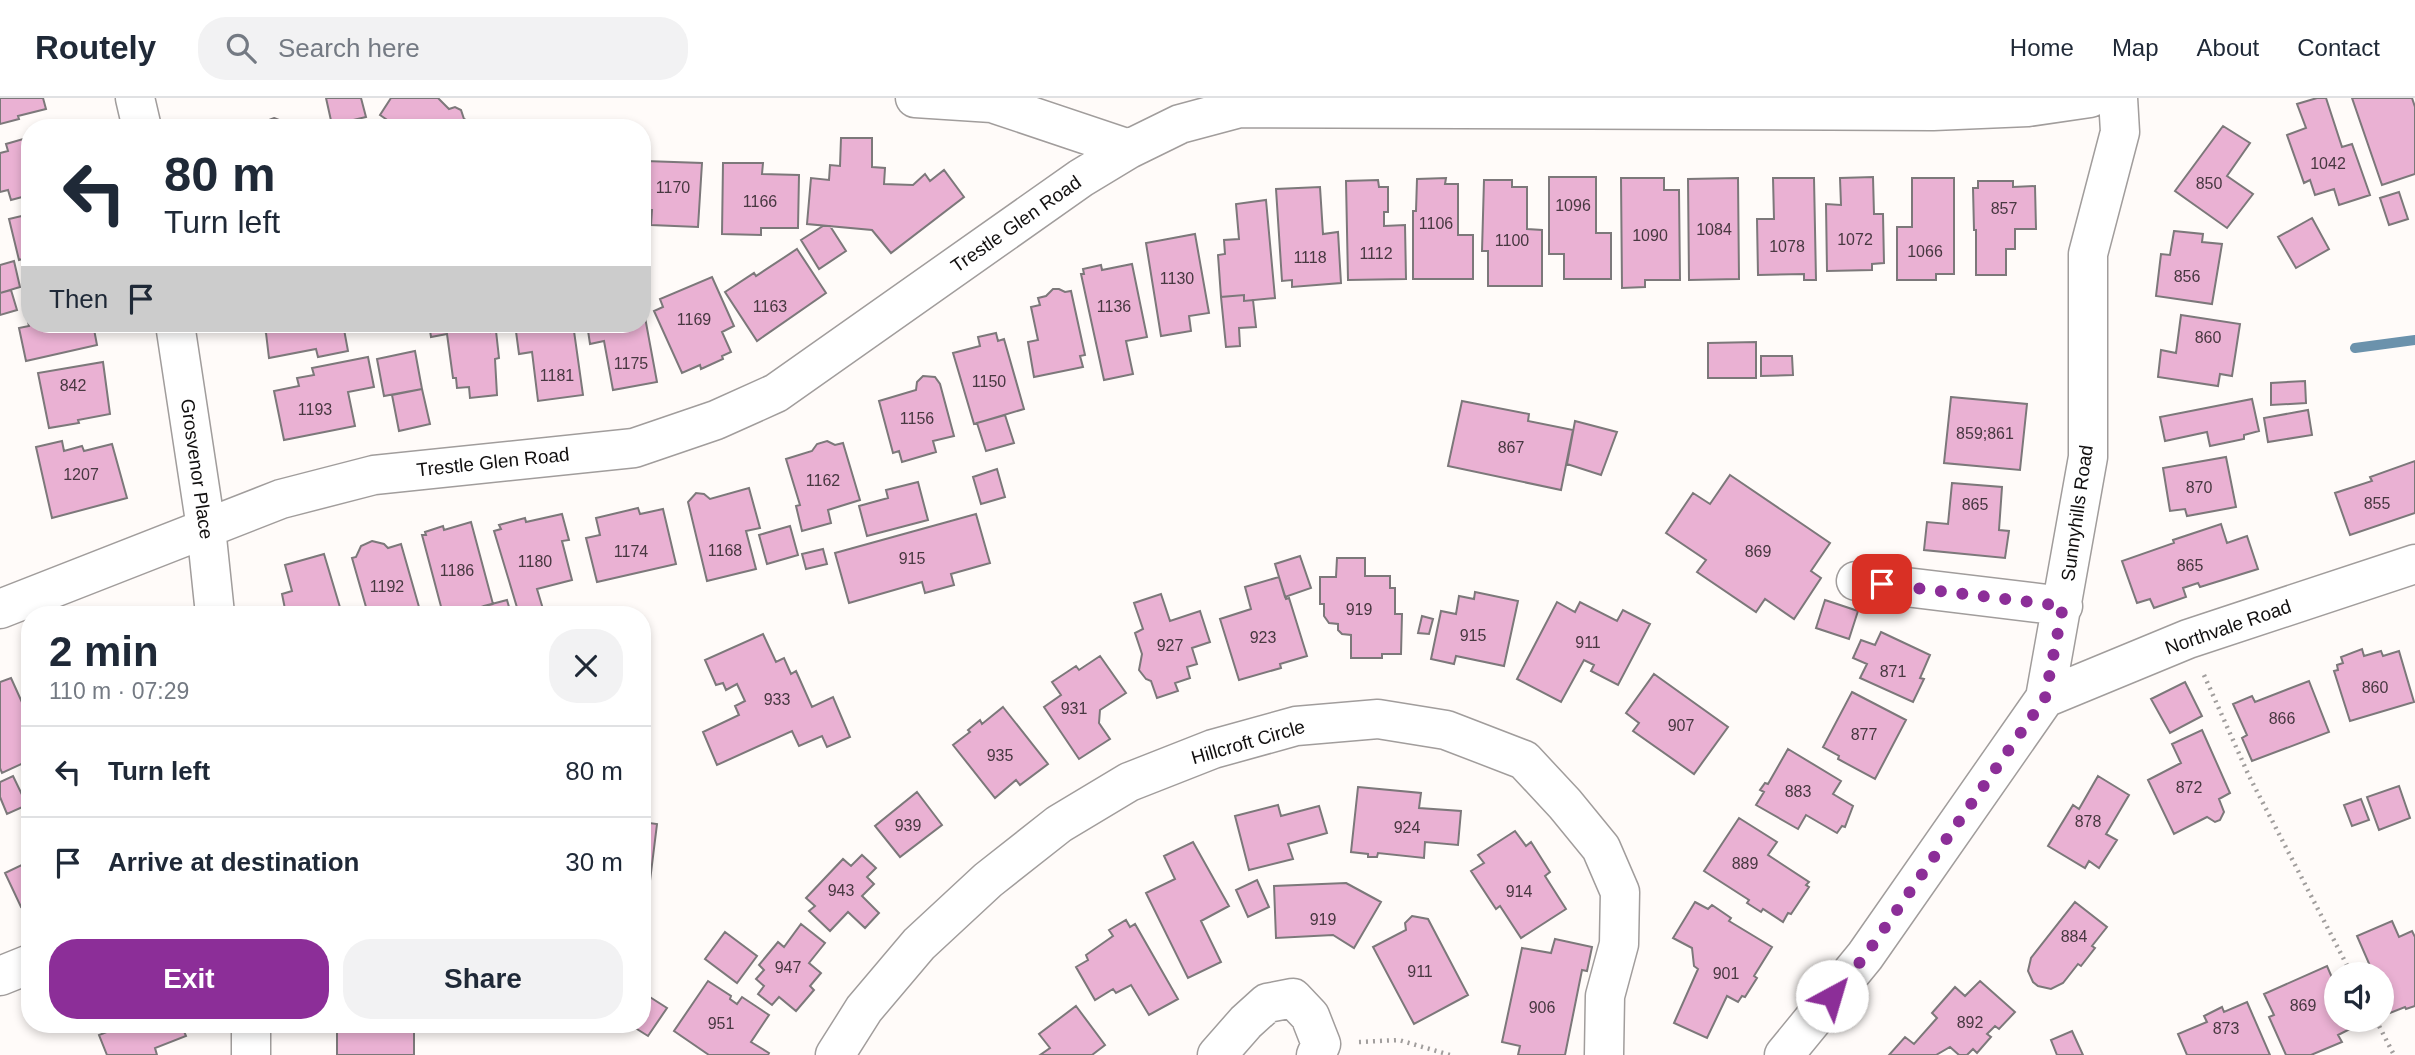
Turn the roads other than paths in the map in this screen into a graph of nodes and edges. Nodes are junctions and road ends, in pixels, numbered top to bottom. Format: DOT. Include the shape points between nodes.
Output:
graph roads {
  1 [pos="135,98"];
  2 [pos="915,98"];
  3 [pos="2090,98"];
  4 [pos="2118,98"];
  5 [pos="1601,104"];
  6 [pos="140,119"];
  7 [pos="1129,149"];
  8 [pos="176,333"];
  9 [pos="206,528"];
  10 [pos="2415,564"];
  11 [pos="1856,581"];
  12 [pos="214,606"];
  13 [pos="2063,606"];
  14 [pos="0,609"];
  15 [pos="2045,698"];
  16 [pos="21,968"];
  17 [pos="0,976"];
  18 [pos="251,1033"];
  19 [pos="1318,1050"];
  20 [pos="251,1055"];
  21 [pos="835,1055"];
  22 [pos="1217,1055"];
  23 [pos="1604,1055"];
  24 [pos="1784,1055"];
  1 -- 6 [label="street"];
  2 -- 7 [label="street" via="992,103"];
  3 -- 5 [label="street, Trestle Glen Road" via="2028,107 1933,111"];
  4 -- 13 [label="street, Sunnyhills Road" via="2120,132 2088,254 2088,457"];
  5 -- 7 [label="street, Trestle Glen Road" via="1240,108 1180,124"];
  7 -- 9 [label="street, Trestle Glen Road" via="776,393 716,420 634,448 374,475 281,499"];
  8 -- 9 [label="street, Grosvenor Place"];
  9 -- 12 [label="street, Grosvenor Place"];
  9 -- 14 [label="street, Trestle Glen Road"];
  10 -- 15 [label="street, Northvale Road" via="2189,639"];
  11 -- 13 [label="street"];
  13 -- 15 [label="street, Sunnyhills Road"];
  15 -- 24 [label="street, Sunnyhills Road" via="1865,956"];
  16 -- 17 [label="street"];
  18 -- 20 [label="street"];
  19 -- 22 [label="street" via="1310,1016 1293,998 1268,1003"];
  21 -- 23 [label="street, Hillcroft Circle" via="864,1009 919,944 988,880 1059,824 1129,782 1213,749 1296,726 1378,719 1446,730 1524,760 1601,848 1620,892 1619,944 1605,996"];
}
